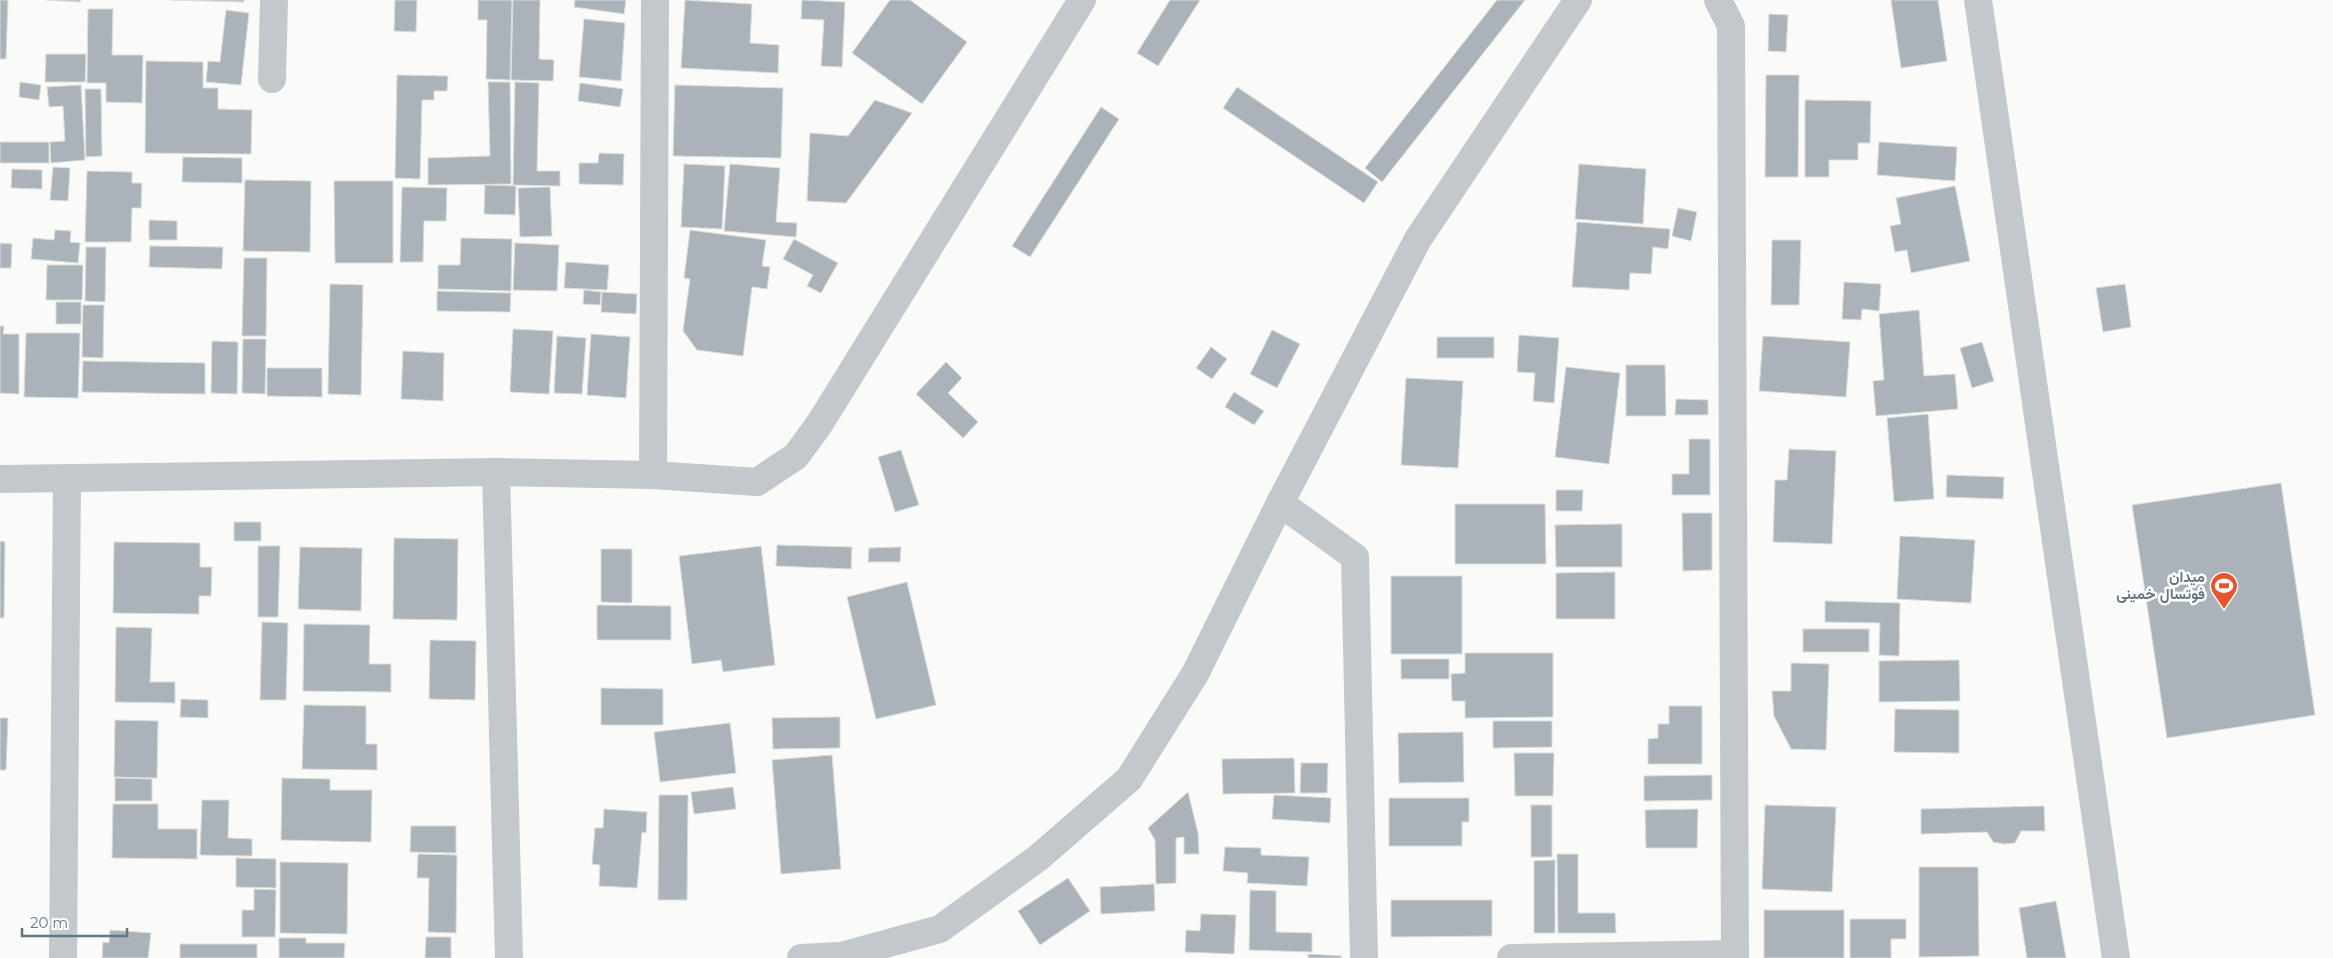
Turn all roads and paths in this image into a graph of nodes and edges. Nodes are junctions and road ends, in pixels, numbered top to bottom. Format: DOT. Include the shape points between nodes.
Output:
graph roads {
  1 [pos="274,0"];
  2 [pos="655,0"];
  3 [pos="1082,0"];
  4 [pos="1578,0"];
  5 [pos="1718,0"];
  6 [pos="1978,0"];
  7 [pos="272,79"];
  8 [pos="496,472"];
  9 [pos="653,475"];
  10 [pos="0,479"];
  11 [pos="67,479"];
  12 [pos="1280,502"];
  13 [pos="1735,956"];
  14 [pos="62,958"];
  15 [pos="509,958"];
  16 [pos="801,958"];
  17 [pos="1364,958"];
  18 [pos="1511,958"];
  19 [pos="2116,958"];
  1 -- 7 [label="street"];
  2 -- 9 [label="street"];
  3 -- 9 [label="street" via="820,423 796,456 757,482"];
  4 -- 12 [label="street" via="1418,239"];
  5 -- 13 [label="street" via="1731,26"];
  6 -- 19 [label="street"];
  8 -- 9 [label="street"];
  8 -- 11 [label="street"];
  8 -- 15 [label="street"];
  10 -- 11 [label="street"];
  11 -- 14 [label="street"];
  12 -- 16 [label="street" via="1195,674 1129,780 1038,858 940,929 841,956"];
  12 -- 17 [label="street" via="1355,557"];
  13 -- 18 [label="street"];
}
